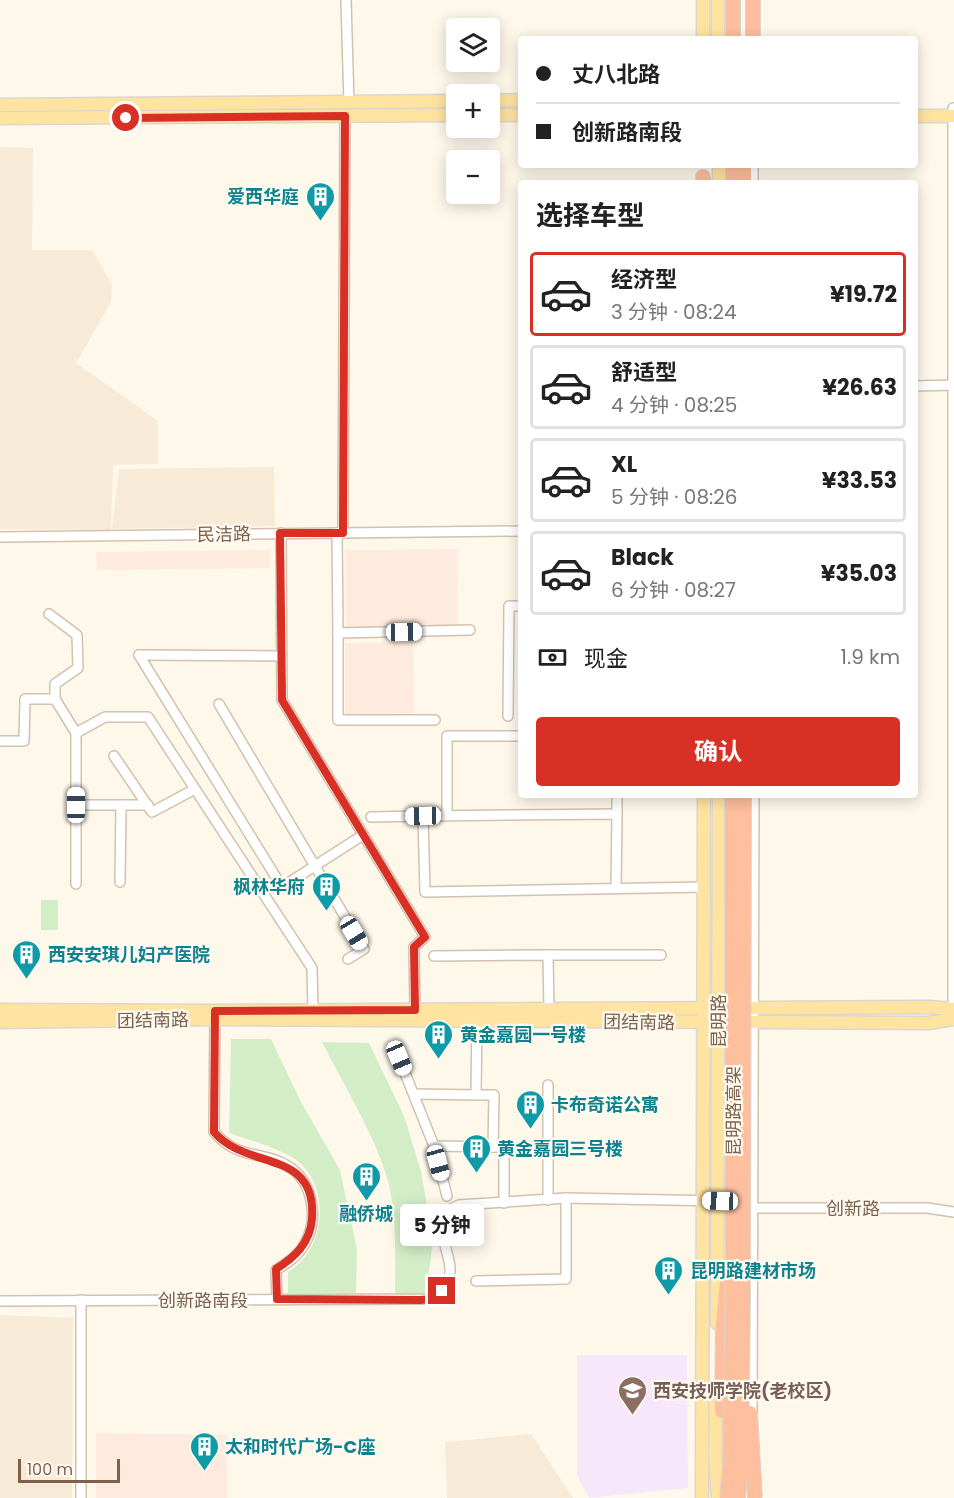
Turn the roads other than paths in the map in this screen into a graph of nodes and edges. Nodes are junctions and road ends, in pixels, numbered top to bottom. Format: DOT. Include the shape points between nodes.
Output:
graph roads {
  1 [pos="346,0"];
  2 [pos="703,0"];
  3 [pos="718,0"];
  4 [pos="733,0"];
  5 [pos="744,0"];
  6 [pos="753,0"];
  7 [pos="703,36"];
  8 [pos="718,36"];
  9 [pos="733,36"];
  10 [pos="744,36"];
  11 [pos="753,36"];
  12 [pos="518,100"];
  13 [pos="446,101"];
  14 [pos="500,101"];
  15 [pos="349,103"];
  16 [pos="0,105"];
  17 [pos="918,108"];
  18 [pos="953,112"];
  19 [pos="500,115"];
  20 [pos="518,115"];
  21 [pos="345,116"];
  22 [pos="446,116"];
  23 [pos="918,116"];
  24 [pos="0,118"];
  25 [pos="953,385"];
  26 [pos="918,386"];
  27 [pos="518,531"];
  28 [pos="280,533"];
  29 [pos="340,533"];
  30 [pos="0,537"];
  31 [pos="518,606"];
  32 [pos="50,614"];
  33 [pos="470,630"];
  34 [pos="338,633"];
  35 [pos="281,656"];
  36 [pos="55,699"];
  37 [pos="219,704"];
  38 [pos="508,716"];
  39 [pos="435,720"];
  40 [pos="76,733"];
  41 [pos="518,736"];
  42 [pos="0,741"];
  43 [pos="114,756"];
  44 [pos="953,766"];
  45 [pos="195,789"];
  46 [pos="617,798"];
  47 [pos="704,798"];
  48 [pos="719,798"];
  49 [pos="732,798"];
  50 [pos="744,798"];
  51 [pos="754,798"];
  52 [pos="76,805"];
  53 [pos="121,805"];
  54 [pos="148,805"];
  55 [pos="617,813"];
  56 [pos="423,816"];
  57 [pos="447,816"];
  58 [pos="371,817"];
  59 [pos="363,835"];
  60 [pos="314,867"];
  61 [pos="120,882"];
  62 [pos="76,884"];
  63 [pos="704,887"];
  64 [pos="616,888"];
  65 [pos="661,955"];
  66 [pos="434,956"];
  67 [pos="548,956"];
  68 [pos="348,959"];
  69 [pos="753,1007"];
  70 [pos="718,1008"];
  71 [pos="313,1009"];
  72 [pos="704,1009"];
  73 [pos="954,1009"];
  74 [pos="0,1010"];
  75 [pos="415,1010"];
  76 [pos="549,1010"];
  77 [pos="215,1015"];
  78 [pos="954,1019"];
  79 [pos="477,1020"];
  80 [pos="0,1022"];
  81 [pos="704,1022"];
  82 [pos="718,1022"];
  83 [pos="753,1023"];
  84 [pos="399,1058"];
  85 [pos="548,1085"];
  86 [pos="415,1094"];
  87 [pos="476,1095"];
  88 [pos="434,1146"];
  89 [pos="493,1147"];
  90 [pos="447,1196"];
  91 [pos="566,1198"];
  92 [pos="548,1200"];
  93 [pos="705,1200"];
  94 [pos="720,1201"];
  95 [pos="504,1203"];
  96 [pos="752,1208"];
  97 [pos="954,1212"];
  98 [pos="733,1221"];
  99 [pos="476,1281"];
  100 [pos="277,1299"];
  101 [pos="81,1300"];
  102 [pos="743,1300"];
  103 [pos="0,1301"];
  104 [pos="752,1456"];
  105 [pos="715,1457"];
  106 [pos="81,1498"];
  107 [pos="702,1498"];
  108 [pos="719,1498"];
  109 [pos="727,1498"];
  110 [pos="738,1498"];
  111 [pos="754,1498"];
  1 -- 15 [label="street"];
  2 -- 7 [label="main road"];
  3 -- 8 [label="main road"];
  4 -- 9 [label="highway"];
  5 -- 10 [label="highway"];
  6 -- 11 [label="highway"];
  12 -- 14 [label="main road"];
  13 -- 15 [label="main road"];
  15 -- 16 [label="main road"];
  17 -- 18 [label="main road"];
  18 -- 23 [label="main road"];
  18 -- 25 [label="street"];
  19 -- 20 [label="main road"];
  21 -- 22 [label="main road"];
  21 -- 24 [label="main road"];
  21 -- 29 [label="street"];
  25 -- 26 [label="street"];
  25 -- 44 [label="street"];
  27 -- 29 [label="street, 民洁路"];
  28 -- 29 [label="street, 民洁路"];
  28 -- 30 [label="street, 民洁路"];
  28 -- 35 [label="street"];
  29 -- 34 [label="street"];
  31 -- 38 [label="street" via="509,606"];
  32 -- 36 [label="street" via="77,635 78,668 55,684"];
  33 -- 34 [label="street"];
  34 -- 39 [label="street" via="338,720"];
  35 -- 59 [label="street" via="282,700"];
  35 -- 60 [label="street" via="139,655 282,887"];
  36 -- 40 [label="street"];
  36 -- 42 [label="street" via="25,699 24,741"];
  37 -- 60 [label="street"];
  40 -- 45 [label="street" via="105,717 148,717"];
  40 -- 52 [label="street"];
  41 -- 57 [label="street" via="447,736"];
  43 -- 54 [label="street"];
  44 -- 73 [label="street"];
  45 -- 54 [label="street" via="152,812"];
  45 -- 71 [label="street" via="312,968"];
  46 -- 55 [label="street"];
  47 -- 63 [label="main road, 昆明路"];
  48 -- 70 [label="main road, 昆明路"];
  49 -- 98 [label="highway, 昆明路高架, bridge"];
  50 -- 102 [label="highway, 昆明路高架, bridge"];
  51 -- 69 [label="street, 昆明路"];
  52 -- 53 [label="street"];
  52 -- 62 [label="street"];
  53 -- 54 [label="street"];
  53 -- 61 [label="street"];
  55 -- 57 [label="street"];
  55 -- 64 [label="street"];
  56 -- 57 [label="street"];
  56 -- 58 [label="street"];
  56 -- 64 [label="street" via="424,892"];
  59 -- 60 [label="street"];
  59 -- 75 [label="street" via="425,937 414,947"];
  60 -- 68 [label="street" via="364,949"];
  63 -- 64 [label="street"];
  63 -- 72 [label="main road, 昆明路"];
  65 -- 67 [label="street"];
  66 -- 67 [label="street"];
  67 -- 76 [label="street"];
  69 -- 70 [label="main road, 团结南路"];
  69 -- 73 [label="main road, 团结南路"];
  69 -- 83 [label="street, 昆明路"];
  70 -- 72 [label="main road, 团结南路"];
  70 -- 82 [label="main road, 昆明路"];
  71 -- 75 [label="main road, 团结南路"];
  71 -- 77 [label="main road, 团结南路"];
  72 -- 76 [label="main road, 团结南路"];
  72 -- 81 [label="main road, 昆明路"];
  73 -- 78 [label="street"];
  74 -- 77 [label="main road, 团结南路"];
  75 -- 76 [label="main road, 团结南路"];
  77 -- 79 [label="main road, 团结南路"];
  77 -- 80 [label="main road, 团结南路"];
  77 -- 100 [label="street" via="214,1132 225,1145 288,1166 305,1183 313,1207 304,1245 292,1260 276,1269"];
  78 -- 83 [label="main road, 团结南路" via="928,1023"];
  79 -- 81 [label="main road, 团结南路"];
  79 -- 87 [label="street"];
  81 -- 82 [label="main road, 团结南路"];
  81 -- 93 [label="main road, 昆明路"];
  82 -- 83 [label="main road, 团结南路"];
  82 -- 94 [label="main road, 昆明路"];
  83 -- 96 [label="street, 昆明路"];
  84 -- 86 [label="street"];
  85 -- 92 [label="street"];
  86 -- 87 [label="street"];
  86 -- 88 [label="street"];
  87 -- 89 [label="street" via="494,1095"];
  88 -- 89 [label="street"];
  88 -- 90 [label="street"];
  89 -- 95 [label="street" via="504,1147"];
  91 -- 92 [label="street, 创新路南段"];
  91 -- 93 [label="street, 创新路南段"];
  91 -- 99 [label="street" via="566,1279"];
  92 -- 95 [label="street, 创新路南段"];
  93 -- 94 [label="street, 创新路南段"];
  93 -- 107 [label="main road, 昆明路"];
  94 -- 96 [label="street, 创新路"];
  94 -- 105 [label="main road, 昆明路"];
  95 -- 100 [label="street, 创新路南段" via="459,1205 445,1214 441,1223 450,1270 448,1282 431,1299"];
  96 -- 97 [label="street, 创新路" via="927,1208"];
  96 -- 104 [label="street, 昆明路"];
  98 -- 108 [label="highway, bridge" via="723,1323"];
  98 -- 109 [label="highway, 昆明路高架, bridge"];
  100 -- 101 [label="street, 创新路南段"];
  101 -- 103 [label="street, 创新路南段"];
  101 -- 106 [label="street"];
  102 -- 110 [label="highway, 昆明路高架, bridge"];
  102 -- 111 [label="highway, bridge" via="749,1342"];
  104 -- 105 [label="street"];
  104 -- 111 [label="street, 昆明路"];
  105 -- 108 [label="main road, 昆明路"];
}
